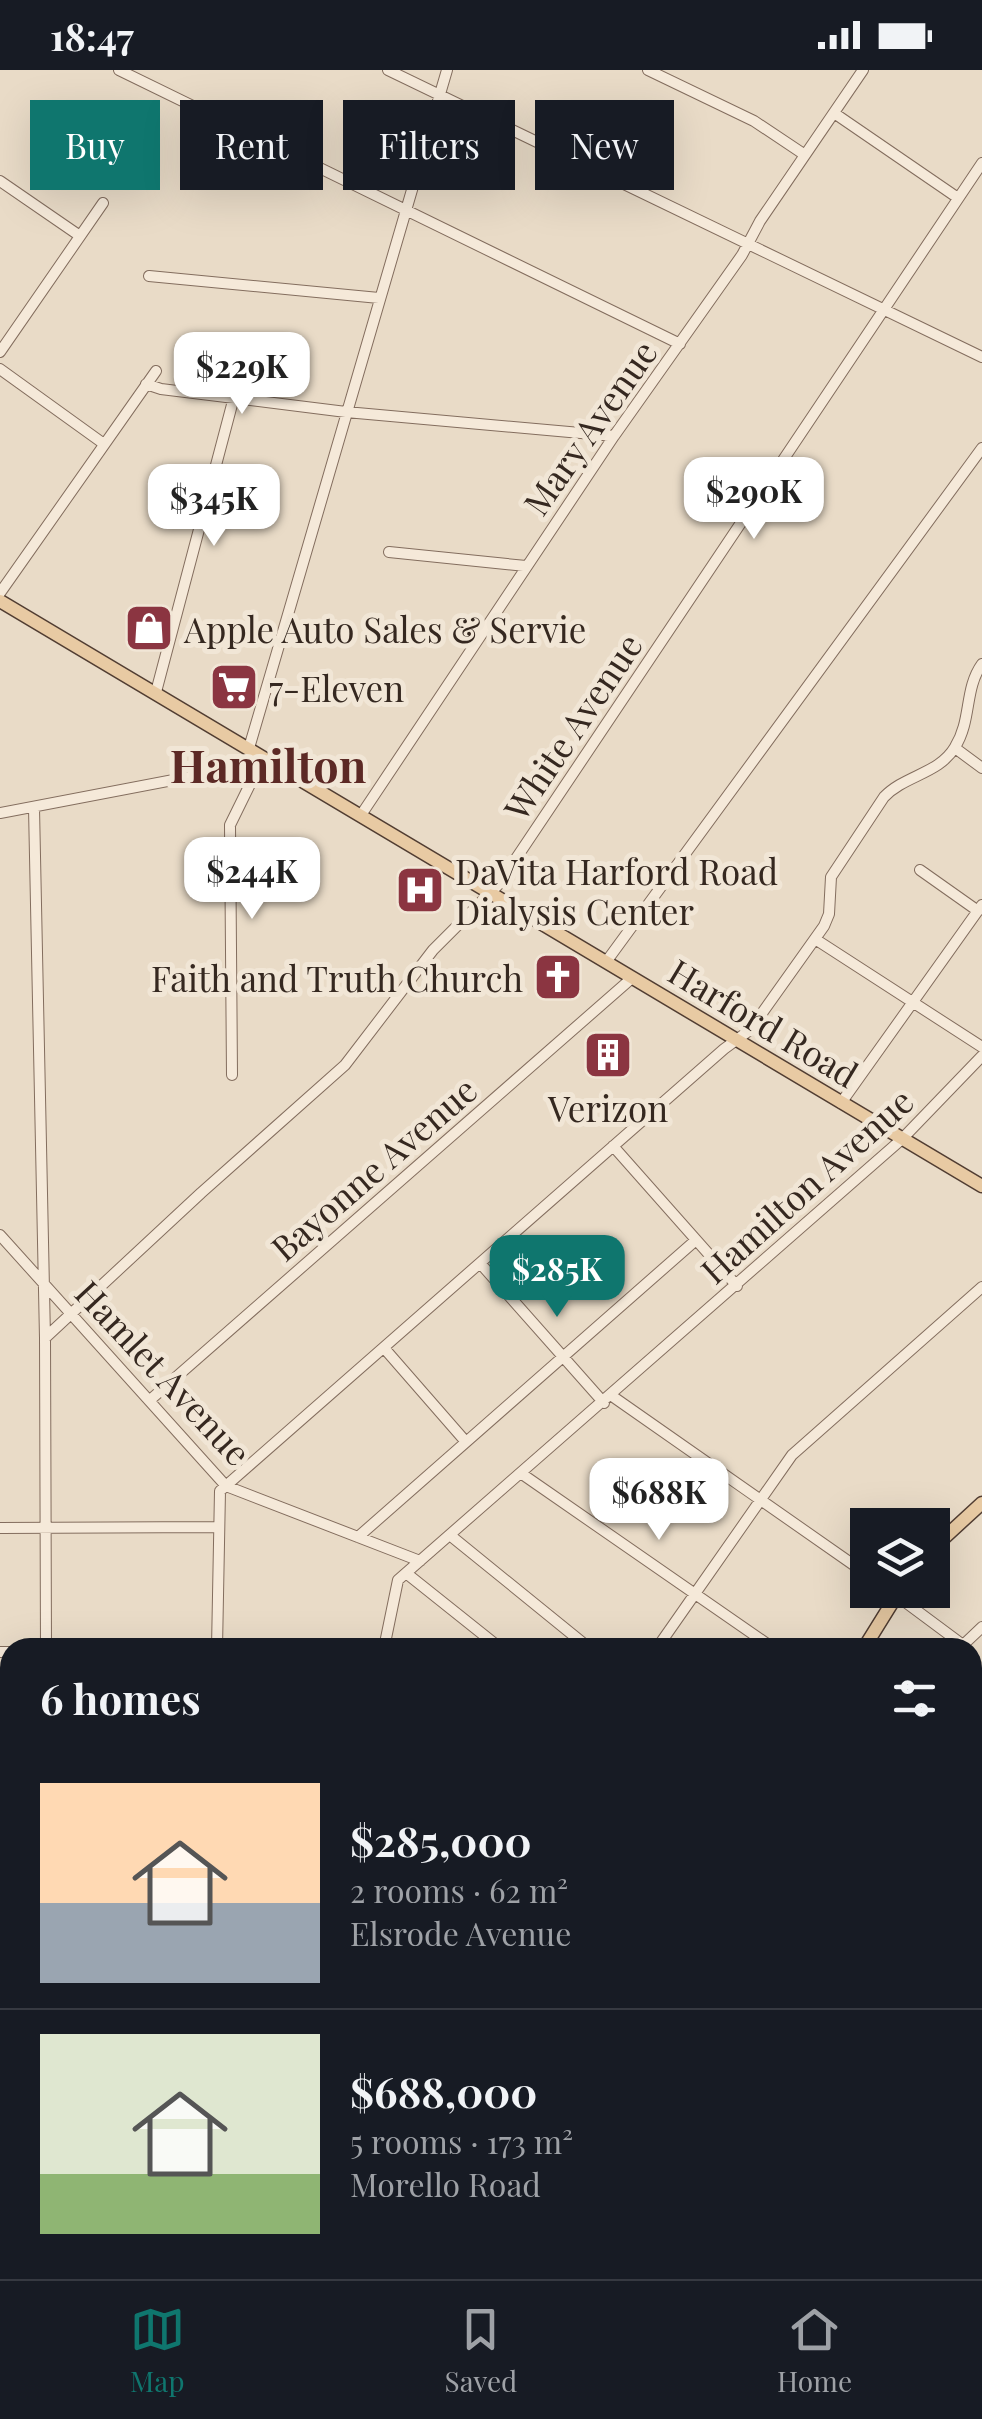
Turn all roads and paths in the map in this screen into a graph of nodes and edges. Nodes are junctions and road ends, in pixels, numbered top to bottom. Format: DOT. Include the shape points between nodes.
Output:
graph roads {
  1 [pos="119,70"];
  2 [pos="388,70"];
  3 [pos="447,70"];
  4 [pos="648,70"];
  5 [pos="863,70"];
  6 [pos="440,96"];
  7 [pos="834,113"];
  8 [pos="805,155"];
  9 [pos="982,163"];
  10 [pos="0,181"];
  11 [pos="958,198"];
  12 [pos="103,203"];
  13 [pos="406,209"];
  14 [pos="80,236"];
  15 [pos="748,244"];
  16 [pos="150,276"];
  17 [pos="380,298"];
  18 [pos="883,310"];
  19 [pos="680,344"];
  20 [pos="0,352"];
  21 [pos="982,357"];
  22 [pos="0,369"];
  23 [pos="156,371"];
  24 [pos="146,384"];
  25 [pos="234,396"];
  26 [pos="346,412"];
  27 [pos="614,436"];
  28 [pos="104,444"];
  29 [pos="982,448"];
  30 [pos="389,552"];
  31 [pos="526,566"];
  32 [pos="0,597"];
  33 [pos="982,664"];
  34 [pos="156,692"];
  35 [pos="249,748"];
  36 [pos="955,748"];
  37 [pos="263,762"];
  38 [pos="982,768"];
  39 [pos="34,808"];
  40 [pos="0,813"];
  41 [pos="361,815"];
  42 [pos="920,870"];
  43 [pos="490,893"];
  44 [pos="980,908"];
  45 [pos="815,939"];
  46 [pos="606,962"];
  47 [pos="632,978"];
  48 [pos="914,1003"];
  49 [pos="736,1040"];
  50 [pos="982,1048"];
  51 [pos="982,1056"];
  52 [pos="232,1075"];
  53 [pos="842,1103"];
  54 [pos="902,1140"];
  55 [pos="613,1146"];
  56 [pos="982,1186"];
  57 [pos="0,1234"];
  58 [pos="696,1240"];
  59 [pos="480,1263"];
  60 [pos="43,1282"];
  61 [pos="736,1286"];
  62 [pos="982,1287"];
  63 [pos="72,1313"];
  64 [pos="45,1338"];
  65 [pos="384,1348"];
  66 [pos="564,1357"];
  67 [pos="150,1400"];
  68 [pos="608,1400"];
  69 [pos="466,1442"];
  70 [pos="522,1474"];
  71 [pos="226,1486"];
  72 [pos="759,1501"];
  73 [pos="982,1503"];
  74 [pos="0,1528"];
  75 [pos="46,1528"];
  76 [pos="217,1528"];
  77 [pos="950,1532"];
  78 [pos="450,1536"];
  79 [pos="358,1537"];
  80 [pos="420,1561"];
  81 [pos="850,1563"];
  82 [pos="406,1573"];
  83 [pos="696,1593"];
  84 [pos="886,1608"];
  85 [pos="915,1608"];
  86 [pos="46,1638"];
  87 [pos="217,1638"];
  88 [pos="386,1638"];
  89 [pos="487,1638"];
  90 [pos="576,1638"];
  91 [pos="664,1638"];
  92 [pos="760,1638"];
  93 [pos="870,1638"];
  94 [pos="952,1638"];
  1 -- 13 [label="street"];
  2 -- 6 [label="street"];
  3 -- 6 [label="street"];
  4 -- 8 [label="street" via="754,121"];
  5 -- 7 [label="street, Mary Avenue"];
  6 -- 13 [label="street"];
  6 -- 15 [label="street"];
  7 -- 8 [label="street, Mary Avenue"];
  7 -- 11 [label="street"];
  8 -- 15 [label="street, Mary Avenue"];
  9 -- 11 [label="street, White Avenue"];
  10 -- 14 [label="street"];
  11 -- 18 [label="street, White Avenue"];
  12 -- 14 [label="street"];
  13 -- 17 [label="street"];
  13 -- 19 [label="street"];
  14 -- 20 [label="street"];
  15 -- 18 [label="street"];
  15 -- 19 [label="street, Mary Avenue"];
  16 -- 17 [label="street"];
  17 -- 26 [label="street"];
  18 -- 21 [label="street"];
  18 -- 43 [label="street, White Avenue"];
  19 -- 27 [label="street, Mary Avenue"];
  22 -- 28 [label="street"];
  23 -- 24 [label="street"];
  24 -- 25 [label="street"];
  24 -- 28 [label="street"];
  25 -- 26 [label="street"];
  25 -- 34 [label="street"];
  26 -- 27 [label="street"];
  26 -- 35 [label="street"];
  27 -- 31 [label="street, Mary Avenue"];
  28 -- 32 [label="street"];
  29 -- 46 [label="street"];
  30 -- 31 [label="street"];
  31 -- 41 [label="street, Mary Avenue"];
  32 -- 34 [label="main road, Harford Road"];
  33 -- 36 [label="street"];
  34 -- 35 [label="main road, Harford Road"];
  35 -- 37 [label="main road, Harford Road"];
  36 -- 38 [label="street"];
  36 -- 45 [label="street" via="884,797 831,877 829,914"];
  37 -- 39 [label="street"];
  37 -- 41 [label="main road, Harford Road"];
  37 -- 52 [label="street" via="230,825"];
  39 -- 40 [label="street"];
  39 -- 60 [label="street"];
  41 -- 43 [label="main road, Harford Road"];
  42 -- 44 [label="street"];
  43 -- 46 [label="main road, Harford Road"];
  43 -- 63 [label="street, White Avenue" via="433,950 345,1065"];
  44 -- 48 [label="street"];
  45 -- 48 [label="street"];
  45 -- 49 [label="street"];
  46 -- 47 [label="main road, Harford Road"];
  47 -- 49 [label="main road, Harford Road"];
  47 -- 67 [label="street, Bayonne Avenue"];
  48 -- 50 [label="street"];
  48 -- 53 [label="street"];
  49 -- 53 [label="main road, Harford Road"];
  49 -- 55 [label="street"];
  51 -- 54 [label="street, Hamilton Avenue"];
  53 -- 54 [label="main road, Harford Road"];
  54 -- 56 [label="main road, Harford Road"];
  54 -- 61 [label="street, Hamilton Avenue"];
  55 -- 58 [label="street"];
  55 -- 59 [label="street"];
  57 -- 60 [label="street, Hamlet Avenue"];
  58 -- 61 [label="street"];
  58 -- 66 [label="street"];
  59 -- 65 [label="street"];
  59 -- 66 [label="street"];
  60 -- 63 [label="street, Hamlet Avenue"];
  60 -- 64 [label="street"];
  61 -- 68 [label="street, Hamilton Avenue"];
  62 -- 72 [label="street" via="798,1448"];
  63 -- 64 [label="street, White Avenue"];
  63 -- 67 [label="street, Hamlet Avenue"];
  64 -- 75 [label="street"];
  65 -- 69 [label="street"];
  65 -- 71 [label="street"];
  66 -- 68 [label="street"];
  66 -- 69 [label="street"];
  67 -- 71 [label="street, Hamlet Avenue"];
  68 -- 70 [label="street, Hamilton Avenue"];
  68 -- 72 [label="street"];
  69 -- 79 [label="street"];
  70 -- 78 [label="street, Hamilton Avenue"];
  70 -- 83 [label="street"];
  71 -- 76 [label="street" via="217,1496"];
  71 -- 79 [label="street, Hamlet Avenue"];
  72 -- 81 [label="street"];
  72 -- 83 [label="street"];
  73 -- 77 [label="main road"];
  74 -- 75 [label="street"];
  75 -- 76 [label="street"];
  75 -- 86 [label="street"];
  76 -- 87 [label="street"];
  78 -- 80 [label="street, Hamilton Avenue"];
  78 -- 90 [label="street"];
  79 -- 80 [label="street, Hamlet Avenue"];
  80 -- 82 [label="street, Hamilton Avenue"];
  82 -- 88 [label="street, Hamilton Avenue" via="395,1586"];
  82 -- 89 [label="street"];
  83 -- 91 [label="street"];
  83 -- 92 [label="street"];
  84 -- 93 [label="main road"];
  85 -- 94 [label="street"];
}
